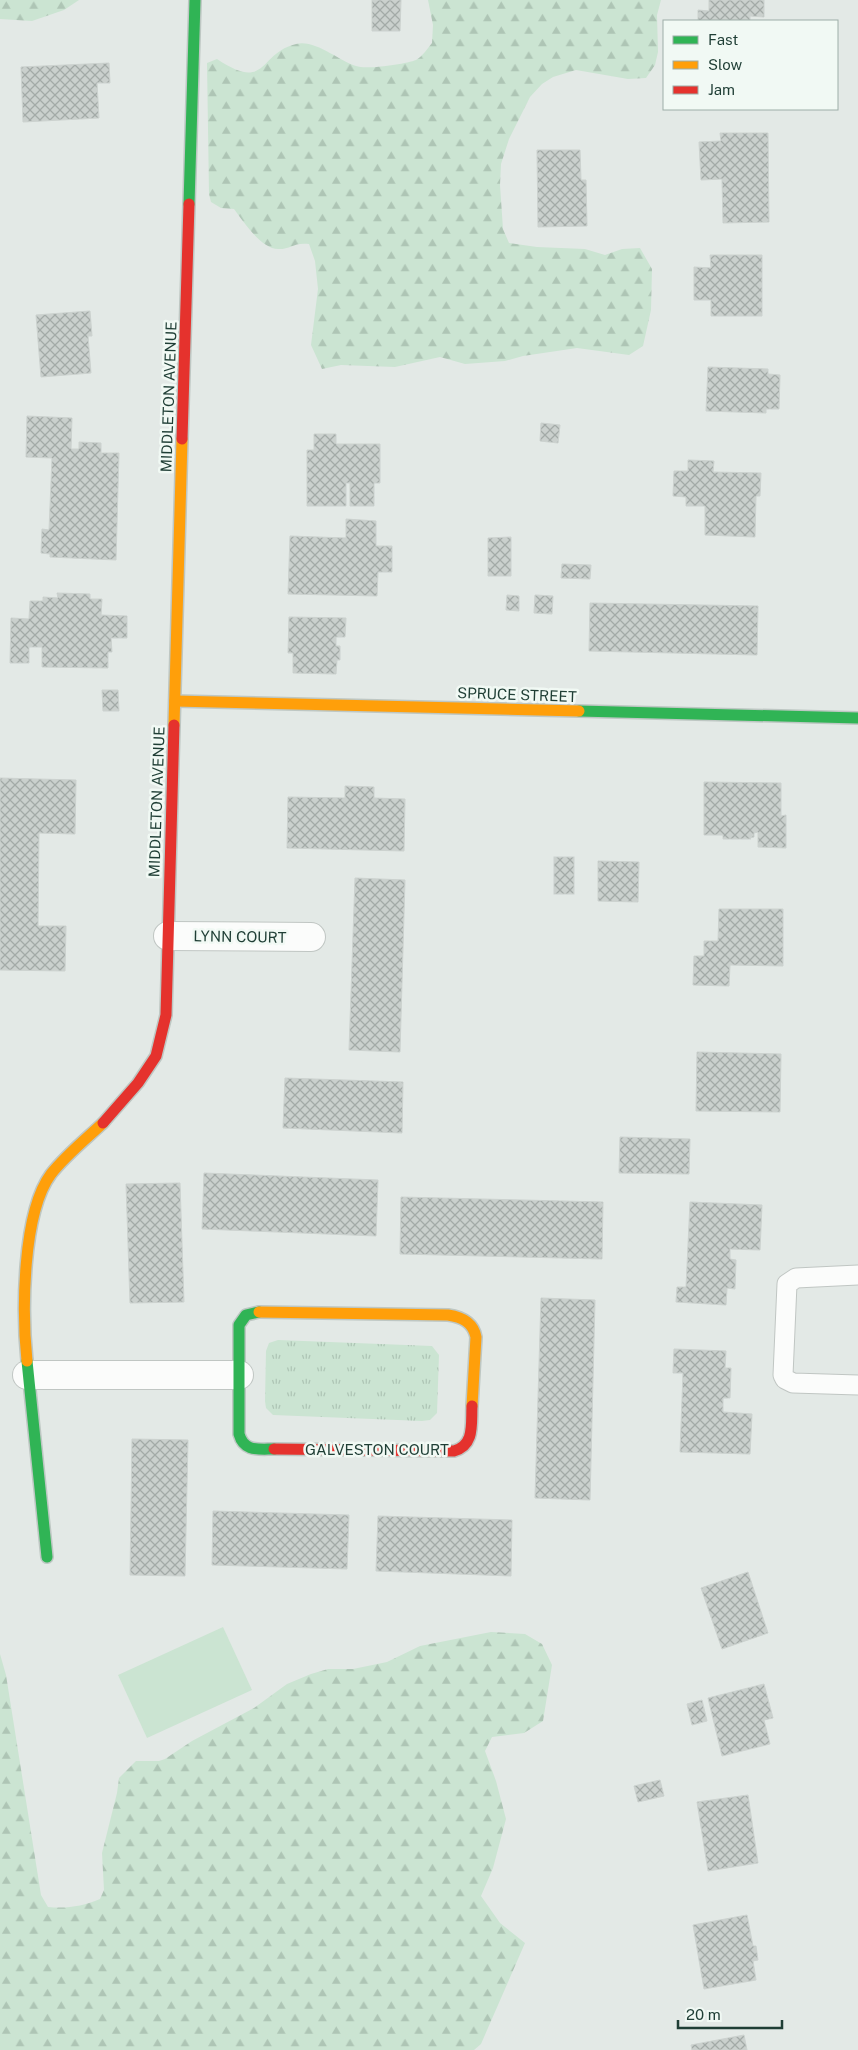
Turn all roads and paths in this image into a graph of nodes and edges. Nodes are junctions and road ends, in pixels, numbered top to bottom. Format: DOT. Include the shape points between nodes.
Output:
graph roads {
  1 [pos="195,0"];
  2 [pos="175,701"];
  3 [pos="858,718"];
  4 [pos="168,936"];
  5 [pos="312,938"];
  6 [pos="858,1275"];
  7 [pos="27,1375"];
  8 [pos="239,1375"];
  9 [pos="858,1385"];
  10 [pos="48,1557"];
  1 -- 2 [label="street, MIDDLETON AVENUE"];
  2 -- 3 [label="street, SPRUCE STREET"];
  2 -- 4 [label="street, MIDDLETON AVENUE"];
  4 -- 5 [label="street, LYNN COURT"];
  4 -- 7 [label="street, MIDDLETON AVENUE" via="166,1015 156,1056 116,1110 52,1173 34,1211 24,1295"];
  6 -- 9 [label="lane" via="796,1278 787,1284 783,1368 785,1379 793,1383"];
  7 -- 8 [label="street"];
  7 -- 10 [label="street, MIDDLETON AVENUE"];
  8 -- 8 [label="street, GALVESTON COURT" via="239,1434 241,1442 250,1449 454,1451 461,1449 470,1439 476,1337 471,1325 460,1316 252,1313 241,1318 239,1325"];
}
